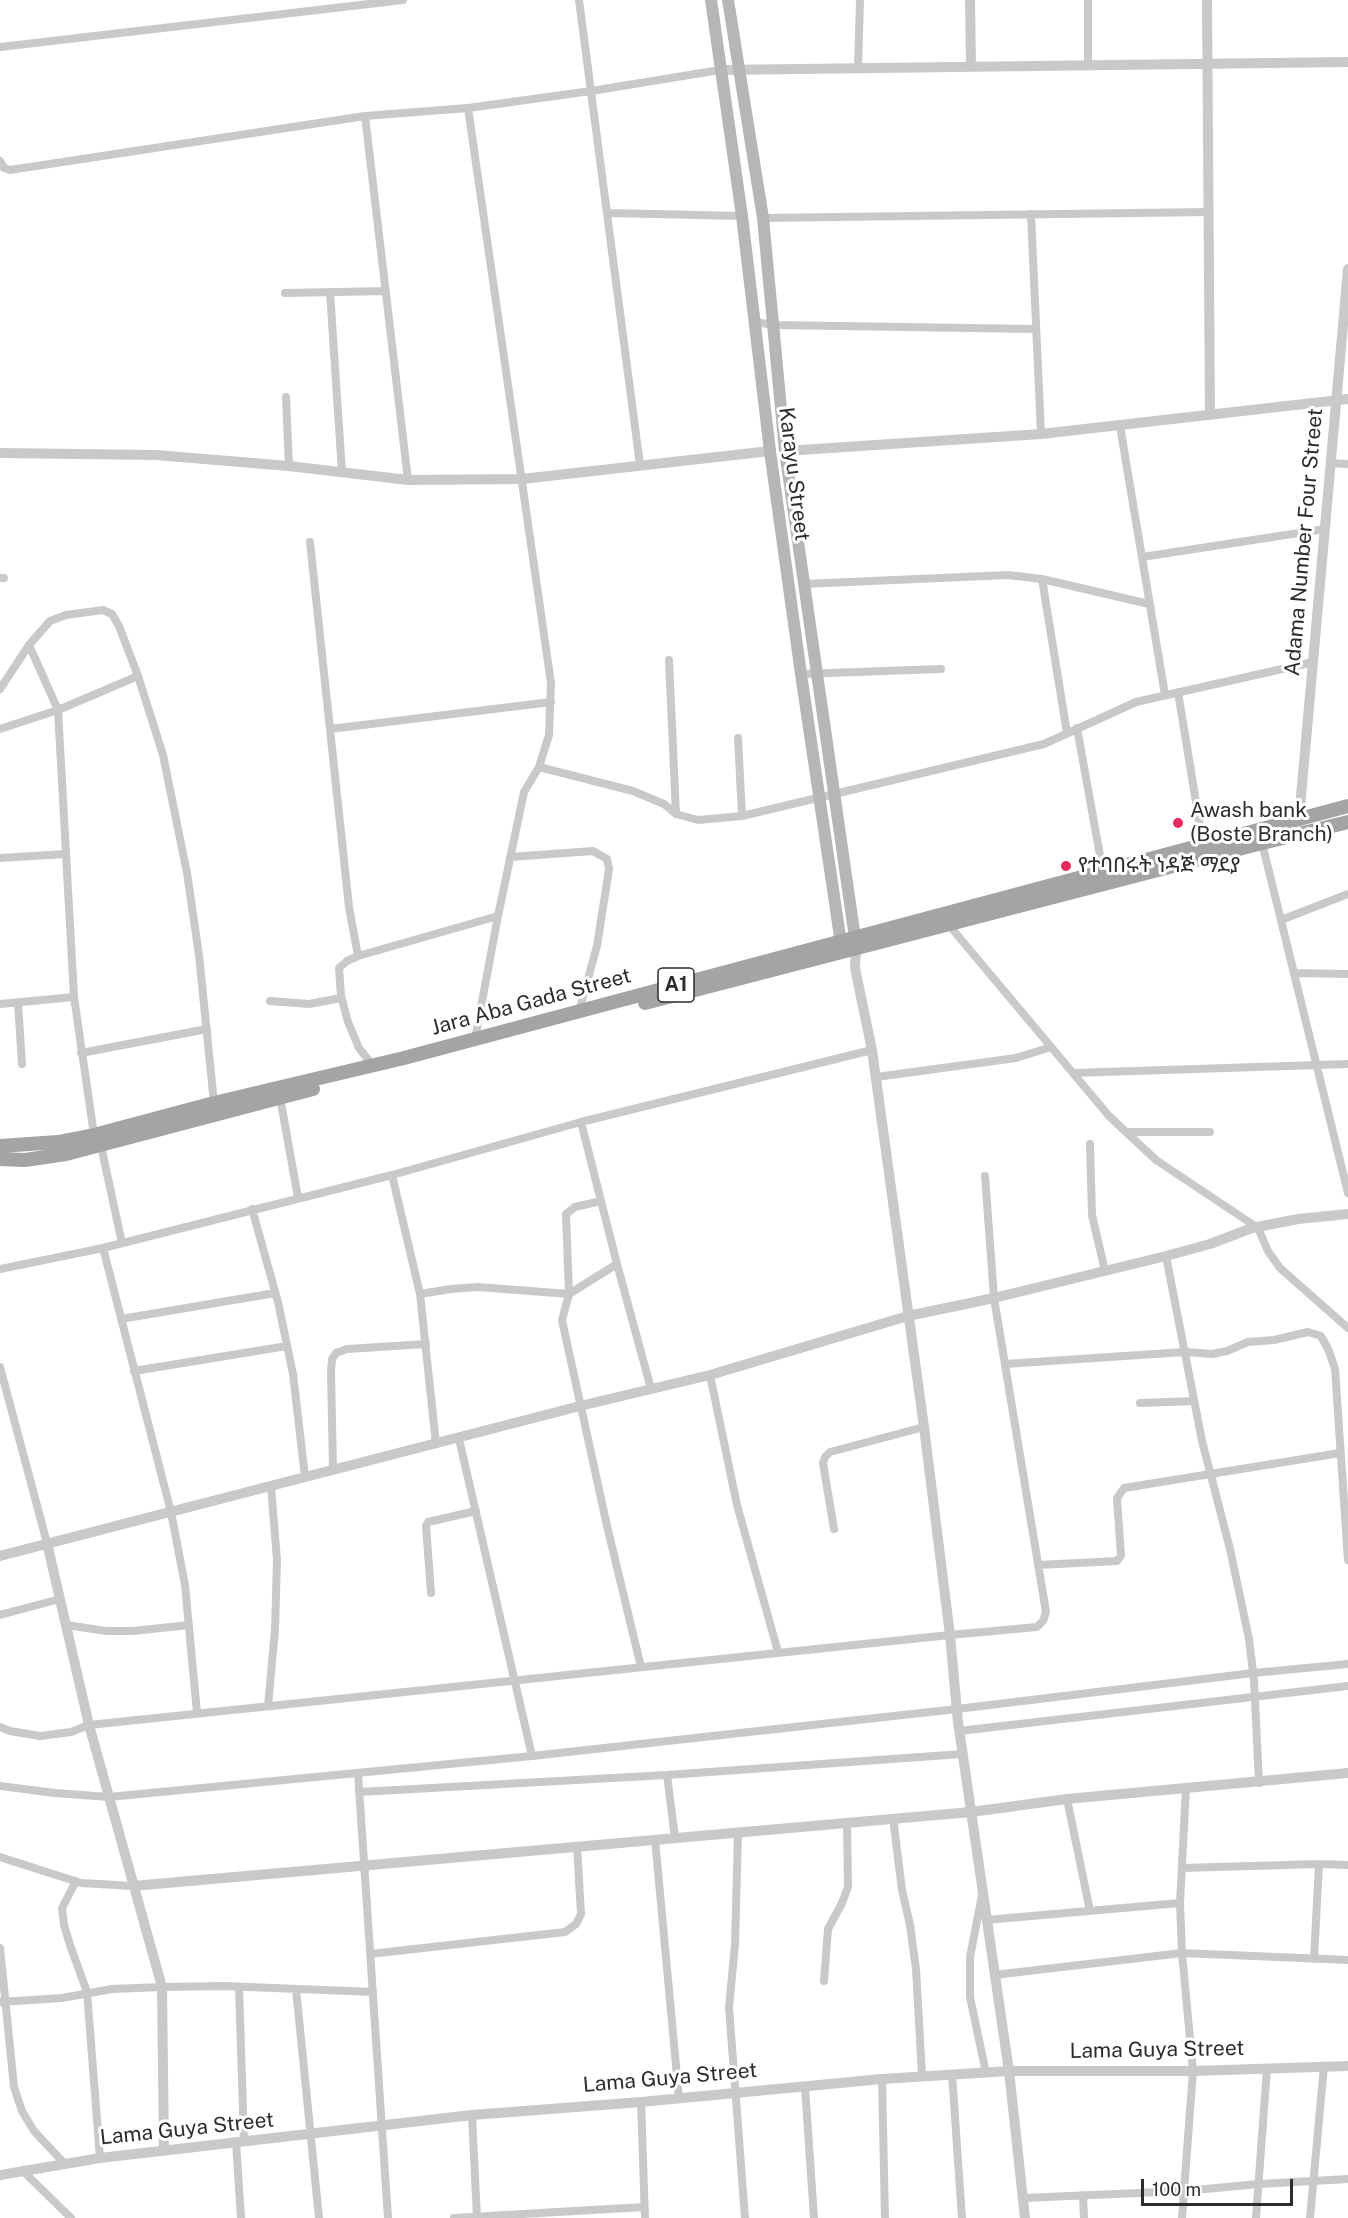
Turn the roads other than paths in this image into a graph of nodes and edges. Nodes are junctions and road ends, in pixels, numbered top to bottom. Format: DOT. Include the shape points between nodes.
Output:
graph roads {
  1 [pos="403,0"];
  2 [pos="579,0"];
  3 [pos="711,0"];
  4 [pos="728,0"];
  5 [pos="861,0"];
  6 [pos="970,0"];
  7 [pos="1088,0"];
  8 [pos="1208,0"];
  9 [pos="0,47"];
  10 [pos="1348,62"];
  11 [pos="1208,63"];
  12 [pos="1088,65"];
  13 [pos="970,67"];
  14 [pos="858,68"];
  15 [pos="720,70"];
  16 [pos="738,70"];
  17 [pos="591,92"];
  18 [pos="468,108"];
  19 [pos="365,116"];
  20 [pos="0,162"];
  21 [pos="1209,212"];
  22 [pos="608,213"];
  23 [pos="1030,214"];
  24 [pos="742,216"];
  25 [pos="763,218"];
  26 [pos="1348,269"];
  27 [pos="386,291"];
  28 [pos="330,292"];
  29 [pos="285,293"];
  30 [pos="756,322"];
  31 [pos="773,325"];
  32 [pos="1036,329"];
  33 [pos="286,397"];
  34 [pos="1348,399"];
  35 [pos="1336,400"];
  36 [pos="1210,415"];
  37 [pos="1120,426"];
  38 [pos="1041,434"];
  39 [pos="770,451"];
  40 [pos="785,451"];
  41 [pos="0,453"];
  42 [pos="1331,463"];
  43 [pos="1348,464"];
  44 [pos="640,465"];
  45 [pos="289,466"];
  46 [pos="342,472"];
  47 [pos="522,479"];
  48 [pos="408,480"];
  49 [pos="1325,528"];
  50 [pos="310,542"];
  51 [pos="1142,557"];
  52 [pos="1042,579"];
  53 [pos="803,584"];
  54 [pos="1149,604"];
  55 [pos="29,645"];
  56 [pos="669,660"];
  57 [pos="1313,662"];
  58 [pos="941,669"];
  59 [pos="815,673"];
  60 [pos="801,674"];
  61 [pos="138,676"];
  62 [pos="0,689"];
  63 [pos="1178,692"];
  64 [pos="1165,695"];
  65 [pos="551,702"];
  66 [pos="58,710"];
  67 [pos="1077,728"];
  68 [pos="0,729"];
  69 [pos="330,729"];
  70 [pos="1067,733"];
  71 [pos="738,738"];
  72 [pos="539,767"];
  73 [pos="835,793"];
  74 [pos="819,796"];
  75 [pos="1348,806"];
  76 [pos="676,814"];
  77 [pos="742,816"];
  78 [pos="1299,819"];
  79 [pos="1348,822"];
  80 [pos="1262,843"];
  81 [pos="1203,845"];
  82 [pos="66,854"];
  83 [pos="510,857"];
  84 [pos="0,858"];
  85 [pos="1103,872"];
  86 [pos="1348,894"];
  87 [pos="498,916"];
  88 [pos="1281,920"];
  89 [pos="948,924"];
  90 [pos="849,945"];
  91 [pos="358,956"];
  92 [pos="1294,973"];
  93 [pos="1348,974"];
  94 [pos="74,997"];
  95 [pos="341,998"];
  96 [pos="270,1001"];
  97 [pos="18,1003"];
  98 [pos="0,1004"];
  99 [pos="579,1011"];
  100 [pos="207,1029"];
  101 [pos="475,1039"];
  102 [pos="1052,1047"];
  103 [pos="872,1050"];
  104 [pos="81,1053"];
  105 [pos="22,1064"];
  106 [pos="1348,1064"];
  107 [pos="1316,1065"];
  108 [pos="373,1066"];
  109 [pos="1073,1073"];
  110 [pos="876,1077"];
  111 [pos="280,1097"];
  112 [pos="214,1103"];
  113 [pos="581,1122"];
  114 [pos="1126,1132"];
  115 [pos="1210,1132"];
  116 [pos="97,1141"];
  117 [pos="1090,1144"];
  118 [pos="1348,1144"];
  119 [pos="1336,1145"];
  120 [pos="0,1146"];
  121 [pos="0,1160"];
  122 [pos="392,1175"];
  123 [pos="985,1176"];
  124 [pos="1348,1193"];
  125 [pos="298,1198"];
  126 [pos="601,1201"];
  127 [pos="252,1209"];
  128 [pos="1348,1214"];
  129 [pos="1255,1228"];
  130 [pos="122,1243"];
  131 [pos="103,1248"];
  132 [pos="1167,1256"];
  133 [pos="616,1264"];
  134 [pos="0,1269"];
  135 [pos="1105,1271"];
  136 [pos="275,1293"];
  137 [pos="420,1294"];
  138 [pos="569,1294"];
  139 [pos="994,1298"];
  140 [pos="908,1316"];
  141 [pos="121,1319"];
  142 [pos="1348,1328"];
  143 [pos="426,1344"];
  144 [pos="287,1346"];
  145 [pos="1185,1352"];
  146 [pos="1005,1364"];
  147 [pos="0,1366"];
  148 [pos="134,1371"];
  149 [pos="710,1375"];
  150 [pos="651,1389"];
  151 [pos="3,1390"];
  152 [pos="1194,1401"];
  153 [pos="1140,1403"];
  154 [pos="580,1406"];
  155 [pos="924,1427"];
  156 [pos="459,1439"];
  157 [pos="436,1444"];
  158 [pos="1340,1453"];
  159 [pos="333,1470"];
  160 [pos="1210,1473"];
  161 [pos="305,1477"];
  162 [pos="271,1486"];
  163 [pos="476,1511"];
  164 [pos="171,1512"];
  165 [pos="834,1529"];
  166 [pos="47,1543"];
  167 [pos="0,1556"];
  168 [pos="1348,1560"];
  169 [pos="1038,1565"];
  170 [pos="431,1593"];
  171 [pos="60,1599"];
  172 [pos="0,1615"];
  173 [pos="66,1625"];
  174 [pos="189,1625"];
  175 [pos="950,1635"];
  176 [pos="778,1652"];
  177 [pos="1348,1664"];
  178 [pos="641,1667"];
  179 [pos="1253,1673"];
  180 [pos="516,1680"];
  181 [pos="1348,1686"];
  182 [pos="1255,1696"];
  183 [pos="268,1706"];
  184 [pos="957,1709"];
  185 [pos="197,1713"];
  186 [pos="89,1725"];
  187 [pos="0,1727"];
  188 [pos="959,1731"];
  189 [pos="962,1754"];
  190 [pos="532,1755"];
  191 [pos="358,1773"];
  192 [pos="1348,1773"];
  193 [pos="667,1775"];
  194 [pos="1259,1783"];
  195 [pos="0,1786"];
  196 [pos="1186,1788"];
  197 [pos="359,1792"];
  198 [pos="109,1797"];
  199 [pos="1067,1799"];
  200 [pos="971,1812"];
  201 [pos="893,1818"];
  202 [pos="847,1822"];
  203 [pos="738,1832"];
  204 [pos="675,1838"];
  205 [pos="655,1839"];
  206 [pos="577,1846"];
  207 [pos="0,1857"];
  208 [pos="1319,1864"];
  209 [pos="364,1865"];
  210 [pos="1348,1865"];
  211 [pos="1184,1868"];
  212 [pos="76,1881"];
  213 [pos="133,1886"];
  214 [pos="982,1892"];
  215 [pos="1180,1903"];
  216 [pos="1090,1911"];
  217 [pos="986,1920"];
  218 [pos="0,1948"];
  219 [pos="1182,1953"];
  220 [pos="370,1954"];
  221 [pos="1314,1959"];
  222 [pos="1348,1960"];
  223 [pos="994,1976"];
  224 [pos="824,1982"];
  225 [pos="162,1987"];
  226 [pos="238,1987"];
  227 [pos="296,1989"];
  228 [pos="87,1992"];
  229 [pos="373,1992"];
  230 [pos="2,2002"];
  231 [pos="1324,2066"];
  232 [pos="1348,2066"];
  233 [pos="1267,2068"];
  234 [pos="1009,2071"];
  235 [pos="1193,2071"];
  236 [pos="986,2073"];
  237 [pos="952,2074"];
  238 [pos="922,2075"];
  239 [pos="882,2079"];
  240 [pos="806,2087"];
  241 [pos="735,2093"];
  242 [pos="679,2098"];
  243 [pos="640,2102"];
  244 [pos="472,2115"];
  245 [pos="382,2126"];
  246 [pos="310,2135"];
  247 [pos="240,2142"];
  248 [pos="164,2150"];
  249 [pos="100,2158"];
  250 [pos="64,2163"];
  251 [pos="22,2171"];
  252 [pos="0,2175"];
  253 [pos="1348,2179"];
  254 [pos="1313,2180"];
  255 [pos="1259,2184"];
  256 [pos="1185,2191"];
  257 [pos="1083,2195"];
  258 [pos="1023,2198"];
  259 [pos="644,2207"];
  260 [pos="566,2215"];
  261 [pos="477,2217"];
  262 [pos="71,2218"];
  263 [pos="240,2218"];
  264 [pos="319,2218"];
  265 [pos="388,2218"];
  266 [pos="454,2218"];
  267 [pos="645,2218"];
  268 [pos="744,2218"];
  269 [pos="814,2218"];
  270 [pos="885,2218"];
  271 [pos="962,2218"];
  272 [pos="1025,2218"];
  273 [pos="1084,2218"];
  274 [pos="1182,2218"];
  275 [pos="1256,2218"];
  276 [pos="1310,2218"];
  1 -- 9 [label="street"];
  2 -- 17 [label="street"];
  3 -- 15 [label="main road, Karayu Street"];
  4 -- 16 [label="main road, Karayu Street"];
  5 -- 14 [label="street"];
  6 -- 13 [label="street"];
  7 -- 12 [label="street"];
  8 -- 11 [label="street"];
  10 -- 11 [label="street"];
  11 -- 12 [label="street"];
  11 -- 21 [label="street"];
  12 -- 13 [label="street"];
  13 -- 14 [label="street"];
  14 -- 16 [label="street"];
  15 -- 16 [label="street"];
  15 -- 17 [label="street"];
  15 -- 24 [label="main road, Karayu Street"];
  16 -- 25 [label="main road, Karayu Street"];
  17 -- 18 [label="street"];
  17 -- 22 [label="street"];
  18 -- 19 [label="street"];
  18 -- 47 [label="street"];
  19 -- 20 [label="street" via="10,170"];
  19 -- 27 [label="street"];
  21 -- 23 [label="street"];
  21 -- 36 [label="street"];
  22 -- 24 [label="street"];
  22 -- 44 [label="street"];
  23 -- 25 [label="street"];
  23 -- 32 [label="street"];
  24 -- 30 [label="main road, Karayu Street"];
  25 -- 31 [label="main road, Karayu Street"];
  26 -- 35 [label="street, Adama Number Four Street"];
  27 -- 28 [label="street"];
  27 -- 48 [label="street"];
  28 -- 29 [label="street"];
  28 -- 46 [label="street"];
  30 -- 31 [label="street"];
  30 -- 39 [label="main road, Karayu Street"];
  31 -- 32 [label="street"];
  31 -- 40 [label="main road, Karayu Street"];
  32 -- 38 [label="street"];
  33 -- 45 [label="street"];
  34 -- 35 [label="street"];
  35 -- 36 [label="street"];
  35 -- 42 [label="street, Adama Number Four Street"];
  36 -- 37 [label="street"];
  37 -- 38 [label="street"];
  37 -- 51 [label="street"];
  38 -- 40 [label="street"];
  39 -- 44 [label="street"];
  39 -- 60 [label="main road, Karayu Street"];
  40 -- 53 [label="main road, Karayu Street"];
  41 -- 45 [label="street" via="156,455"];
  42 -- 43 [label="street"];
  42 -- 49 [label="street, Adama Number Four Street"];
  44 -- 47 [label="street"];
  45 -- 46 [label="street"];
  46 -- 48 [label="street"];
  47 -- 48 [label="street"];
  47 -- 65 [label="street"];
  49 -- 51 [label="street"];
  49 -- 57 [label="street, Adama Number Four Street"];
  50 -- 69 [label="street"];
  51 -- 54 [label="street"];
  52 -- 53 [label="street" via="1008,575"];
  52 -- 54 [label="street"];
  52 -- 70 [label="street"];
  53 -- 59 [label="main road, Karayu Street"];
  54 -- 64 [label="street"];
  55 -- 61 [label="street" via="50,621 103,610 116,620"];
  55 -- 62 [label="street"];
  55 -- 66 [label="street"];
  56 -- 76 [label="street"];
  57 -- 63 [label="street"];
  57 -- 78 [label="street, Adama Number Four Street"];
  58 -- 59 [label="street"];
  59 -- 60 [label="street"];
  59 -- 73 [label="main road, Karayu Street"];
  60 -- 74 [label="main road, Karayu Street"];
  61 -- 66 [label="street"];
  61 -- 100 [label="street" via="163,755 187,873"];
  63 -- 64 [label="street"];
  63 -- 81 [label="street"];
  64 -- 67 [label="street" via="1136,702"];
  65 -- 69 [label="street"];
  65 -- 72 [label="street" via="549,735"];
  66 -- 68 [label="street"];
  66 -- 82 [label="street"];
  67 -- 70 [label="street"];
  67 -- 85 [label="street"];
  69 -- 91 [label="street"];
  70 -- 73 [label="street" via="1044,744"];
  71 -- 77 [label="street"];
  72 -- 76 [label="street" via="633,791 664,804"];
  72 -- 83 [label="street" via="524,792"];
  73 -- 74 [label="street"];
  73 -- 90 [label="main road, Karayu Street"];
  74 -- 77 [label="street"];
  74 -- 90 [label="main road, Karayu Street"];
  75 -- 78 [label="main road, Jara Aba Gada Street / A1"];
  76 -- 77 [label="street" via="698,820"];
  78 -- 81 [label="main road, Jara Aba Gada Street / A1"];
  79 -- 80 [label="main road, Jara Aba Gada Street / A1"];
  80 -- 88 [label="street"];
  80 -- 89 [label="main road, Jara Aba Gada Street / A1"];
  81 -- 85 [label="main road, Jara Aba Gada Street / A1"];
  82 -- 84 [label="street"];
  82 -- 94 [label="street"];
  83 -- 87 [label="street"];
  83 -- 99 [label="street" via="593,851 607,859 609,869 597,946"];
  85 -- 90 [label="main road, Jara Aba Gada Street / A1"];
  86 -- 88 [label="street"];
  87 -- 91 [label="street"];
  87 -- 101 [label="street"];
  88 -- 92 [label="street"];
  89 -- 90 [label="main road, Jara Aba Gada Street / A1"];
  89 -- 102 [label="street"];
  90 -- 99 [label="main road, Jara Aba Gada Street / A1"];
  90 -- 103 [label="street"];
  90 -- 111 [label="main road, Jara Aba Gada Street / A1"];
  91 -- 95 [label="street" via="339,968"];
  92 -- 93 [label="street"];
  92 -- 107 [label="street"];
  94 -- 97 [label="street"];
  94 -- 104 [label="street"];
  95 -- 96 [label="street" via="309,1004"];
  95 -- 108 [label="street" via="359,1048"];
  97 -- 98 [label="street"];
  97 -- 105 [label="street"];
  99 -- 101 [label="main road, Jara Aba Gada Street / A1"];
  100 -- 104 [label="street"];
  100 -- 112 [label="street"];
  101 -- 108 [label="main road, Jara Aba Gada Street / A1"];
  102 -- 109 [label="street"];
  102 -- 110 [label="street" via="1016,1058"];
  103 -- 110 [label="street"];
  103 -- 113 [label="street"];
  104 -- 116 [label="street"];
  106 -- 107 [label="street"];
  107 -- 109 [label="street"];
  107 -- 119 [label="street"];
  108 -- 112 [label="main road, Jara Aba Gada Street / A1"];
  109 -- 114 [label="street"];
  110 -- 140 [label="street"];
  111 -- 116 [label="main road, Jara Aba Gada Street / A1"];
  111 -- 125 [label="street"];
  112 -- 116 [label="main road, Jara Aba Gada Street / A1"];
  113 -- 122 [label="street"];
  113 -- 126 [label="street"];
  114 -- 115 [label="street"];
  114 -- 129 [label="street" via="1156,1160"];
  116 -- 120 [label="main road, Jara Aba Gada Street / A1"];
  116 -- 121 [label="main road, Jara Aba Gada Street / A1" via="35,1158"];
  116 -- 130 [label="street"];
  117 -- 135 [label="street" via="1092,1215"];
  118 -- 119 [label="street"];
  119 -- 124 [label="street"];
  122 -- 125 [label="street"];
  122 -- 137 [label="street"];
  123 -- 139 [label="street"];
  125 -- 127 [label="street"];
  126 -- 133 [label="street"];
  126 -- 138 [label="street" via="575,1207 566,1214"];
  127 -- 130 [label="street"];
  127 -- 136 [label="street"];
  128 -- 129 [label="street"];
  129 -- 132 [label="street"];
  129 -- 142 [label="street" via="1280,1268"];
  130 -- 131 [label="street"];
  131 -- 134 [label="street"];
  131 -- 141 [label="street"];
  132 -- 135 [label="street"];
  132 -- 145 [label="street"];
  133 -- 138 [label="street"];
  133 -- 150 [label="street"];
  135 -- 139 [label="street"];
  136 -- 141 [label="street"];
  136 -- 144 [label="street"];
  137 -- 138 [label="street" via="478,1287"];
  137 -- 143 [label="street"];
  138 -- 154 [label="street" via="562,1320"];
  139 -- 140 [label="street"];
  139 -- 146 [label="street"];
  140 -- 149 [label="street"];
  140 -- 155 [label="street"];
  141 -- 148 [label="street"];
  143 -- 157 [label="street"];
  143 -- 159 [label="street" via="336,1353 331,1371"];
  144 -- 148 [label="street"];
  144 -- 161 [label="street"];
  145 -- 146 [label="street"];
  145 -- 152 [label="street"];
  145 -- 158 [label="street" via="1212,1354 1248,1342 1308,1332 1321,1336 1335,1369"];
  146 -- 169 [label="street"];
  147 -- 151 [label="street"];
  148 -- 164 [label="street"];
  149 -- 150 [label="street"];
  149 -- 176 [label="street" via="737,1505"];
  150 -- 154 [label="street"];
  151 -- 166 [label="street"];
  152 -- 153 [label="street"];
  152 -- 160 [label="street"];
  154 -- 156 [label="street"];
  154 -- 178 [label="street"];
  155 -- 165 [label="street" via="830,1452 825,1457"];
  155 -- 175 [label="street"];
  156 -- 157 [label="street"];
  156 -- 163 [label="street"];
  157 -- 159 [label="street"];
  158 -- 160 [label="street"];
  158 -- 168 [label="street"];
  159 -- 161 [label="street"];
  160 -- 169 [label="street" via="1124,1488 1117,1498 1121,1556 1117,1561"];
  160 -- 179 [label="street" via="1230,1550"];
  161 -- 162 [label="street"];
  162 -- 164 [label="street"];
  162 -- 183 [label="street" via="277,1560"];
  163 -- 170 [label="street" via="428,1522"];
  163 -- 180 [label="street"];
  164 -- 166 [label="street"];
  164 -- 174 [label="street"];
  166 -- 167 [label="street"];
  166 -- 171 [label="street"];
  169 -- 175 [label="street" via="1046,1612 1036,1627"];
  171 -- 172 [label="street"];
  171 -- 173 [label="street"];
  173 -- 174 [label="street" via="133,1631"];
  173 -- 186 [label="street"];
  174 -- 185 [label="street"];
  175 -- 176 [label="street"];
  175 -- 184 [label="street"];
  176 -- 178 [label="street"];
  177 -- 179 [label="street"];
  178 -- 180 [label="street"];
  179 -- 182 [label="street"];
  179 -- 184 [label="street"];
  180 -- 183 [label="street"];
  180 -- 190 [label="street"];
  181 -- 182 [label="street"];
  182 -- 188 [label="street"];
  182 -- 194 [label="street"];
  183 -- 185 [label="street"];
  184 -- 188 [label="street"];
  184 -- 190 [label="street"];
  185 -- 186 [label="street"];
  186 -- 187 [label="street" via="40,1736"];
  186 -- 198 [label="street"];
  188 -- 189 [label="street"];
  189 -- 193 [label="street"];
  189 -- 200 [label="street"];
  190 -- 191 [label="street"];
  191 -- 197 [label="street"];
  191 -- 198 [label="street"];
  192 -- 194 [label="street"];
  193 -- 197 [label="street"];
  193 -- 204 [label="street"];
  194 -- 196 [label="street"];
  195 -- 198 [label="street"];
  196 -- 199 [label="street"];
  196 -- 211 [label="street"];
  197 -- 209 [label="street"];
  198 -- 213 [label="street"];
  199 -- 200 [label="street"];
  199 -- 216 [label="street"];
  200 -- 201 [label="street"];
  200 -- 214 [label="street"];
  201 -- 202 [label="street"];
  201 -- 238 [label="street" via="916,1969"];
  202 -- 203 [label="street"];
  202 -- 224 [label="street" via="848,1887 828,1929"];
  203 -- 204 [label="street"];
  203 -- 241 [label="street" via="729,2007"];
  204 -- 205 [label="street"];
  205 -- 206 [label="street"];
  205 -- 242 [label="street"];
  206 -- 209 [label="street"];
  206 -- 220 [label="street" via="581,1914 565,1932"];
  207 -- 212 [label="street"];
  208 -- 210 [label="street"];
  208 -- 211 [label="street"];
  208 -- 221 [label="street"];
  209 -- 213 [label="street"];
  209 -- 220 [label="street"];
  211 -- 215 [label="street"];
  212 -- 213 [label="street"];
  212 -- 228 [label="street" via="62,1908"];
  213 -- 225 [label="street"];
  214 -- 217 [label="street"];
  214 -- 236 [label="street" via="970,1957 970,1997"];
  215 -- 216 [label="street"];
  215 -- 219 [label="street"];
  216 -- 217 [label="street"];
  217 -- 223 [label="street"];
  218 -- 230 [label="street"];
  219 -- 221 [label="street"];
  219 -- 223 [label="street"];
  219 -- 235 [label="street"];
  220 -- 229 [label="street"];
  221 -- 222 [label="street"];
  223 -- 234 [label="street"];
  225 -- 226 [label="street"];
  225 -- 228 [label="street"];
  225 -- 248 [label="street"];
  226 -- 227 [label="street"];
  226 -- 247 [label="street"];
  227 -- 229 [label="street"];
  227 -- 246 [label="street"];
  228 -- 230 [label="street" via="62,1998"];
  228 -- 249 [label="street"];
  229 -- 245 [label="street"];
  230 -- 250 [label="street" via="14,2087 22,2111 34,2131"];
  231 -- 232 [label="street, Lama Guya Street"];
  231 -- 233 [label="street, Lama Guya Street"];
  231 -- 254 [label="street"];
  233 -- 235 [label="street, Lama Guya Street"];
  233 -- 255 [label="street"];
  234 -- 235 [label="street, Lama Guya Street"];
  234 -- 236 [label="street, Lama Guya Street"];
  234 -- 258 [label="street"];
  235 -- 256 [label="street"];
  236 -- 237 [label="street, Lama Guya Street"];
  237 -- 238 [label="street, Lama Guya Street"];
  237 -- 271 [label="street"];
  238 -- 239 [label="street, Lama Guya Street"];
  239 -- 240 [label="street, Lama Guya Street"];
  239 -- 270 [label="street"];
  240 -- 241 [label="street, Lama Guya Street"];
  240 -- 269 [label="street"];
  241 -- 242 [label="street, Lama Guya Street"];
  241 -- 268 [label="street"];
  242 -- 243 [label="street, Lama Guya Street"];
  243 -- 244 [label="street, Lama Guya Street"];
  243 -- 259 [label="street"];
  244 -- 245 [label="street, Lama Guya Street"];
  244 -- 261 [label="street"];
  245 -- 246 [label="street, Lama Guya Street"];
  245 -- 265 [label="street"];
  246 -- 247 [label="street, Lama Guya Street"];
  246 -- 264 [label="street"];
  247 -- 248 [label="street, Lama Guya Street"];
  247 -- 263 [label="street"];
  248 -- 249 [label="street, Lama Guya Street"];
  249 -- 250 [label="street, Lama Guya Street"];
  250 -- 251 [label="street, Lama Guya Street"];
  251 -- 252 [label="street, Lama Guya Street"];
  251 -- 262 [label="street"];
  253 -- 254 [label="street"];
  254 -- 255 [label="street"];
  254 -- 276 [label="street"];
  255 -- 256 [label="street"];
  255 -- 275 [label="street"];
  256 -- 257 [label="street"];
  256 -- 274 [label="street"];
  257 -- 258 [label="street"];
  257 -- 273 [label="street"];
  258 -- 272 [label="street"];
  259 -- 260 [label="street"];
  259 -- 267 [label="street"];
  260 -- 261 [label="street"];
  261 -- 266 [label="street"];
}
